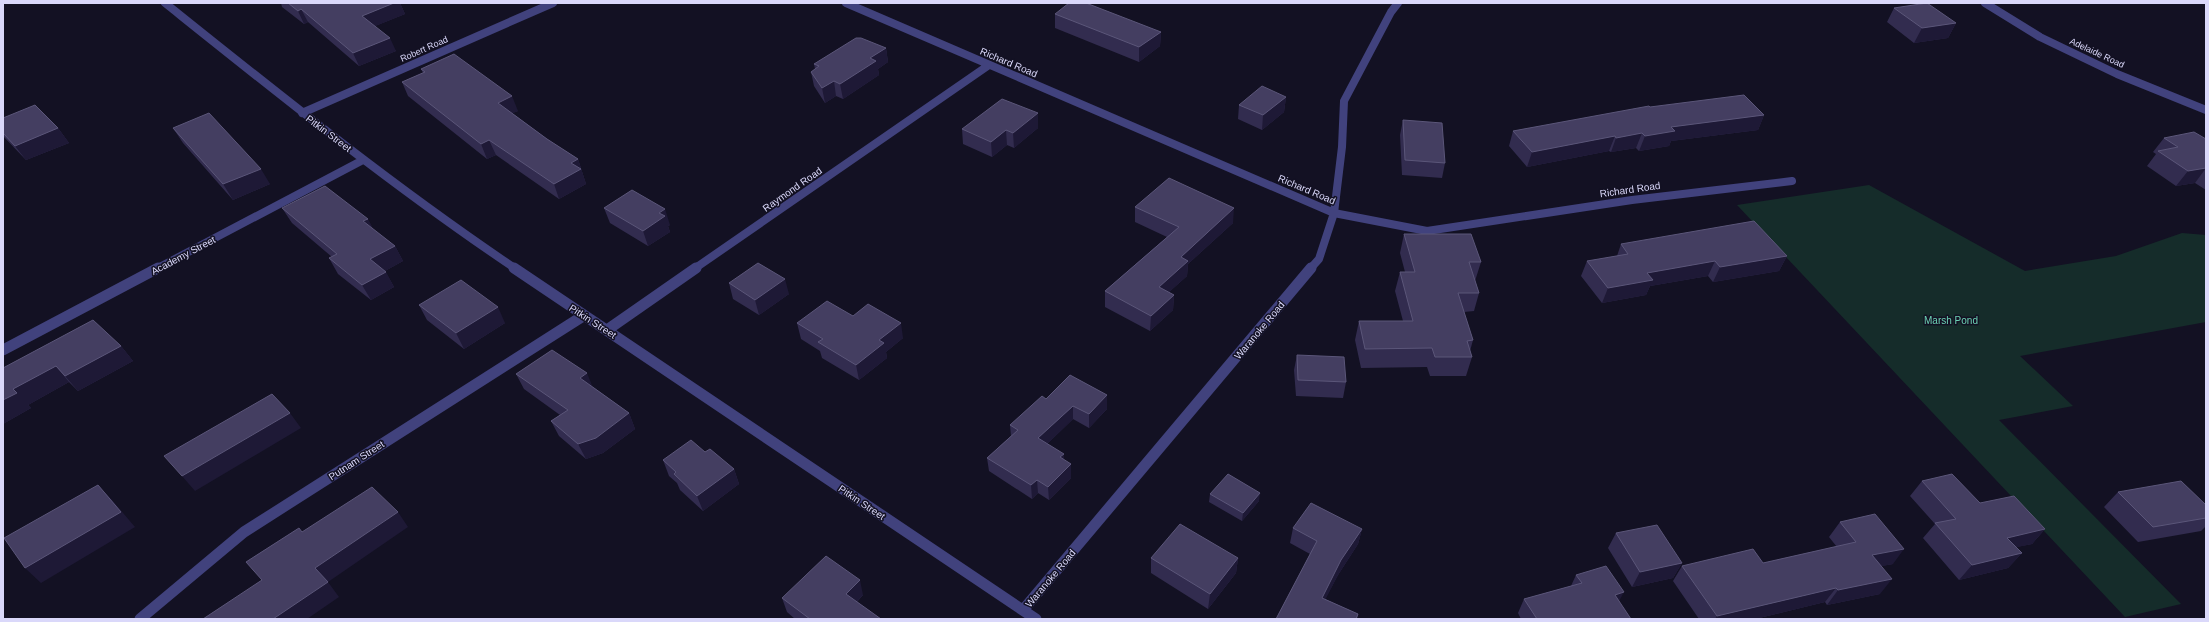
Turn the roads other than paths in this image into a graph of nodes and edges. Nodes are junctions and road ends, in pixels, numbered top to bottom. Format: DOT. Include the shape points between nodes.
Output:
graph roads {
  1 [pos="164,3"];
  2 [pos="553,3"];
  3 [pos="846,3"];
  4 [pos="1398,3"];
  5 [pos="1985,3"];
  6 [pos="989,65"];
  7 [pos="2206,110"];
  8 [pos="302,113"];
  9 [pos="364,160"];
  10 [pos="1792,181"];
  11 [pos="1334,214"];
  12 [pos="583,316"];
  13 [pos="607,330"];
  14 [pos="3,350"];
  15 [pos="1023,610"];
  16 [pos="140,619"];
  17 [pos="1036,619"];
  1 -- 8 [label="street, Pitkin Street"];
  2 -- 8 [label="street, Robert Road"];
  3 -- 6 [label="street, Richard Road"];
  4 -- 11 [label="street, Waranoke Road" via="1344,101"];
  5 -- 7 [label="street, Adelaide Road" via="2040,37 2118,74"];
  6 -- 11 [label="street, Richard Road"];
  6 -- 13 [label="street, Raymond Road"];
  8 -- 9 [label="street, Pitkin Street"];
  9 -- 12 [label="street, Pitkin Street" via="441,219"];
  9 -- 14 [label="street, Academy Street"];
  10 -- 11 [label="street, Richard Road" via="1632,200 1427,231"];
  11 -- 15 [label="street, Waranoke Road" via="1319,259"];
  12 -- 13 [label="street, Pitkin Street"];
  12 -- 16 [label="street, Putnam Street" via="244,532"];
  13 -- 15 [label="street, Pitkin Street"];
  15 -- 17 [label="street, Pitkin Street"];
}
